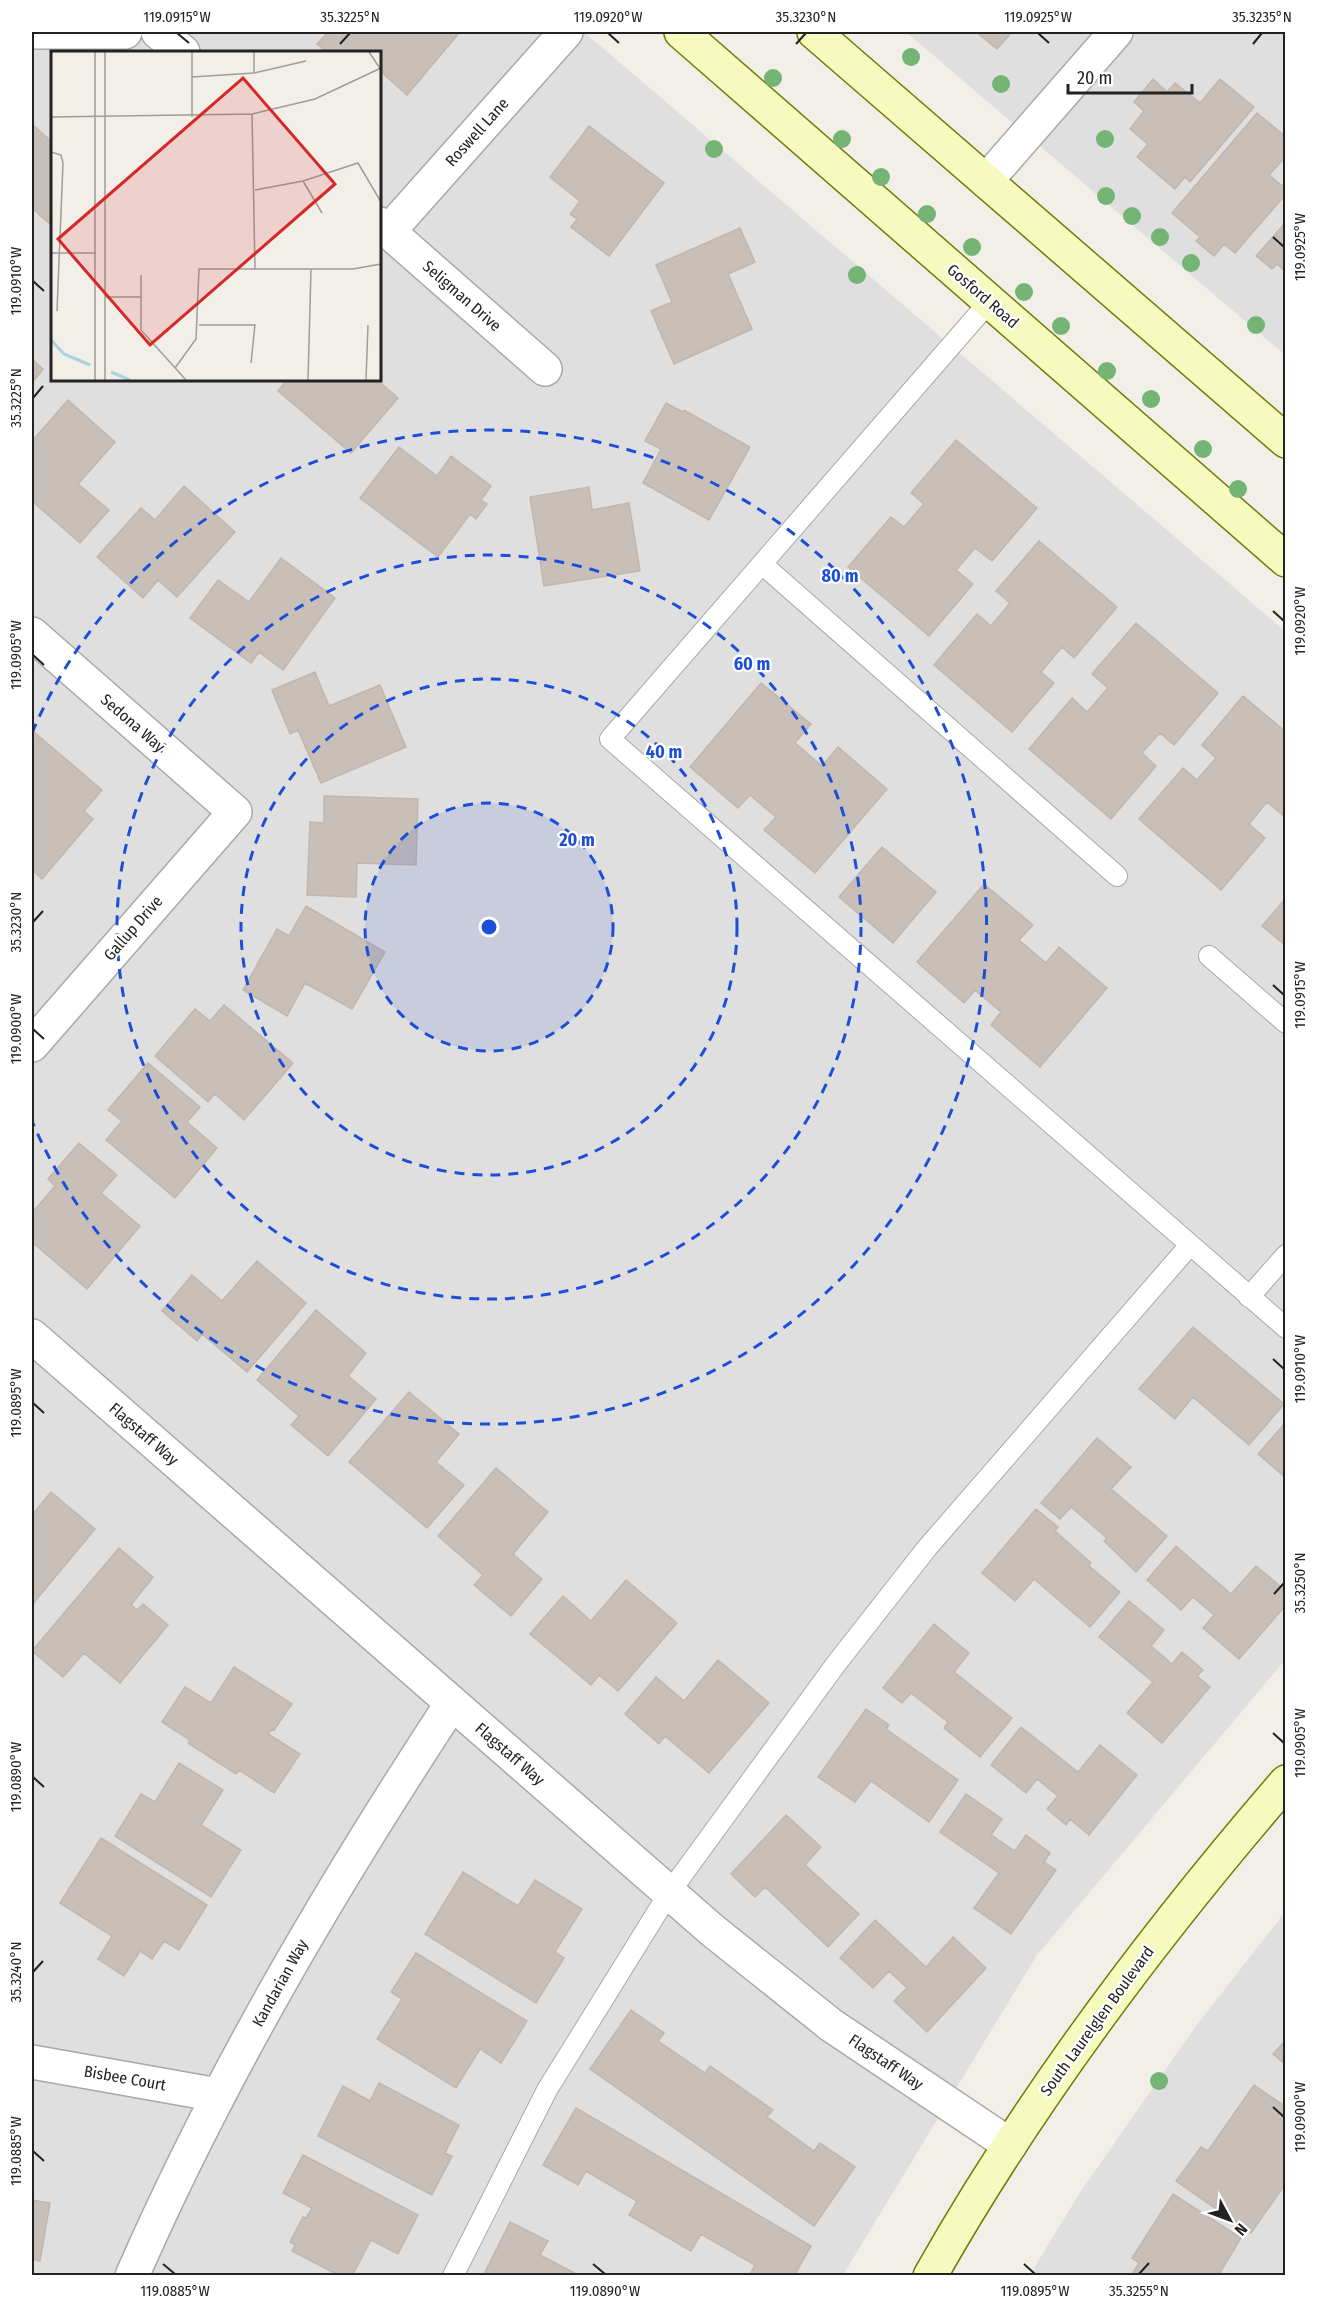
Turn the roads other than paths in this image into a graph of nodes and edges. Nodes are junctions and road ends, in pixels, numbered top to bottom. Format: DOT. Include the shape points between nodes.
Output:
graph roads {
  1 [pos="32,32"];
  2 [pos="124,32"];
  3 [pos="158,32"];
  4 [pos="566,32"];
  5 [pos="681,32"];
  6 [pos="814,32"];
  7 [pos="1116,32"];
  8 [pos="182,51"];
  9 [pos="986,181"];
  10 [pos="384,228"];
  11 [pos="989,302"];
  12 [pos="545,369"];
  13 [pos="1286,441"];
  14 [pos="1286,560"];
  15 [pos="762,564"];
  16 [pos="32,634"];
  17 [pos="235,812"];
  18 [pos="1118,876"];
  19 [pos="1209,956"];
  20 [pos="1286,1023"];
  21 [pos="32,1045"];
  22 [pos="1190,1245"];
  23 [pos="1286,1256"];
  24 [pos="1250,1297"];
  25 [pos="1286,1328"];
  26 [pos="32,1336"];
  27 [pos="452,1702"];
  28 [pos="1286,1782"];
  29 [pos="669,1893"];
  30 [pos="32,2062"];
  31 [pos="218,2095"];
  32 [pos="1010,2145"];
  33 [pos="132,2276"];
  34 [pos="453,2276"];
  35 [pos="930,2276"];
  1 -- 2 [label="street"];
  3 -- 8 [label="street"];
  4 -- 10 [label="street, Roswell Lane"];
  5 -- 11 [label="main road, Gosford Road"];
  6 -- 9 [label="main road"];
  7 -- 9 [label="street"];
  9 -- 13 [label="main road"];
  10 -- 12 [label="street, Seligman Drive"];
  11 -- 14 [label="main road, Gosford Road"];
  11 -- 15 [label="lane"];
  15 -- 18 [label="lane"];
  15 -- 22 [label="lane" via="610,740"];
  16 -- 17 [label="street, Sedona Way"];
  17 -- 21 [label="street, Gallup Drive"];
  19 -- 20 [label="lane"];
  22 -- 24 [label="lane"];
  22 -- 29 [label="lane" via="927,1548 836,1664"];
  23 -- 24 [label="lane"];
  24 -- 25 [label="lane"];
  26 -- 27 [label="street, Flagstaff Way"];
  27 -- 29 [label="street, Flagstaff Way"];
  27 -- 31 [label="street, Kandarian Way" via="306,1935"];
  28 -- 32 [label="main road, South Laurelglen Boulevard" via="1207,1874 1112,1998"];
  29 -- 32 [label="street, Flagstaff Way" via="831,2025"];
  29 -- 34 [label="lane" via="547,2091"];
  30 -- 31 [label="street, Bisbee Court"];
  31 -- 33 [label="street, Kandarian Way"];
  32 -- 35 [label="main road, South Laurelglen Boulevard"];
}
